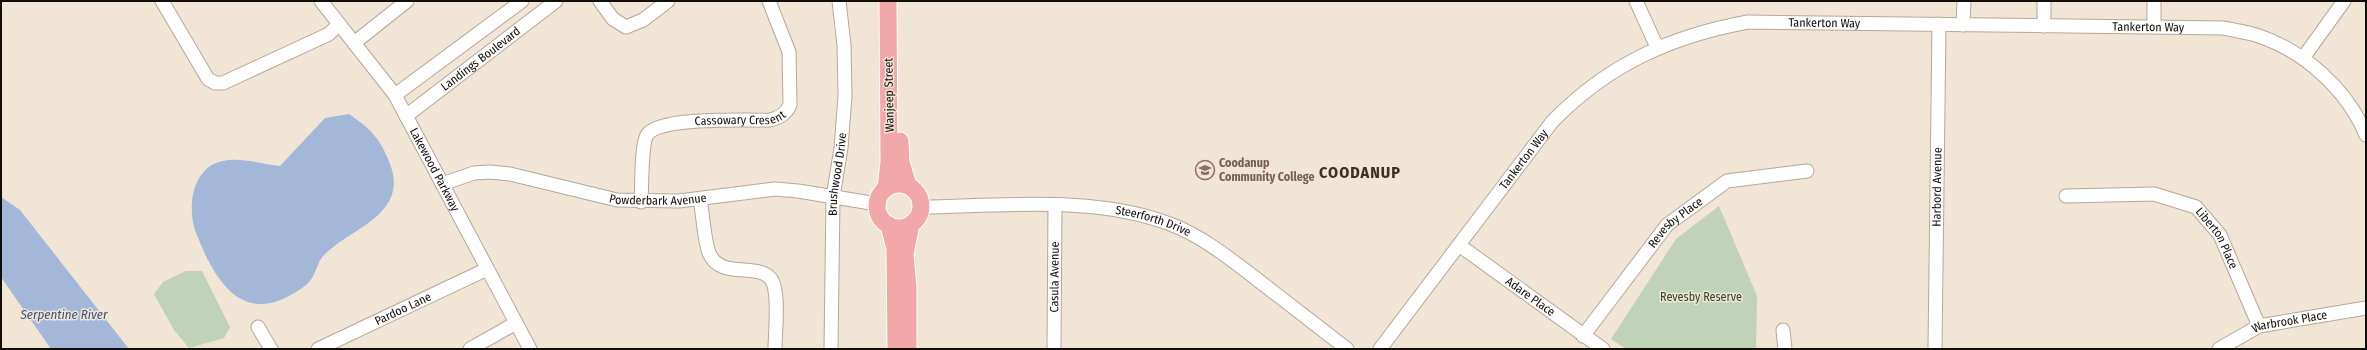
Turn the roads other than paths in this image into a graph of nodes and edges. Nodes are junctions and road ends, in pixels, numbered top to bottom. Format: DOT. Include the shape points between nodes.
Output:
graph roads {
  1 [pos="162,1"];
  2 [pos="321,1"];
  3 [pos="407,1"];
  4 [pos="522,1"];
  5 [pos="556,1"];
  6 [pos="600,1"];
  7 [pos="668,1"];
  8 [pos="839,1"];
  9 [pos="888,1"];
  10 [pos="898,1"];
  11 [pos="1636,1"];
  12 [pos="1964,1"];
  13 [pos="2044,1"];
  14 [pos="2154,1"];
  15 [pos="2344,1"];
  16 [pos="773,2"];
  17 [pos="339,24"];
  18 [pos="1939,24"];
  19 [pos="1963,25"];
  20 [pos="2044,26"];
  21 [pos="2154,26"];
  22 [pos="354,43"];
  23 [pos="1658,47"];
  24 [pos="2303,58"];
  25 [pos="395,95"];
  26 [pos="406,116"];
  27 [pos="2366,135"];
  28 [pos="1807,171"];
  29 [pos="442,184"];
  30 [pos="908,186"];
  31 [pos="886,188"];
  32 [pos="2066,196"];
  33 [pos="833,197"];
  34 [pos="700,199"];
  35 [pos="641,202"];
  36 [pos="877,204"];
  37 [pos="1055,206"];
  38 [pos="921,207"];
  39 [pos="911,224"];
  40 [pos="889,225"];
  41 [pos="1459,245"];
  42 [pos="487,269"];
  43 [pos="2366,308"];
  44 [pos="516,323"];
  45 [pos="2259,326"];
  46 [pos="258,327"];
  47 [pos="1782,330"];
  48 [pos="1583,336"];
  49 [pos="271,349"];
  50 [pos="318,349"];
  51 [pos="470,349"];
  52 [pos="530,349"];
  53 [pos="775,349"];
  54 [pos="831,349"];
  55 [pos="896,349"];
  56 [pos="908,349"];
  57 [pos="1054,349"];
  58 [pos="1347,349"];
  59 [pos="1380,349"];
  60 [pos="1603,349"];
  61 [pos="1785,349"];
  62 [pos="1935,349"];
  63 [pos="2219,349"];
  1 -- 17 [label="street" via="208,79 215,83 223,83 329,34"];
  2 -- 17 [label="street, Lakewood Parkway"];
  3 -- 22 [label="street"];
  4 -- 25 [label="street, Landings Boulevard"];
  5 -- 26 [label="street, Landings Boulevard"];
  6 -- 7 [label="street" via="613,20 626,27 643,20"];
  8 -- 33 [label="street, Brushwood Drive" via="846,96"];
  9 -- 31 [label="main road, Wanjeep Street" via="890,162"];
  10 -- 30 [label="main road, Wanjeep Street" via="901,162"];
  11 -- 23 [label="street"];
  12 -- 19 [label="street"];
  13 -- 20 [label="street"];
  14 -- 21 [label="street"];
  15 -- 24 [label="street"];
  16 -- 35 [label="street, Cassowary Cresent" via="789,52 790,105 787,111 777,119 686,122 658,127 651,131 644,142"];
  17 -- 22 [label="street, Lakewood Parkway"];
  18 -- 19 [label="street, Tankerton Way"];
  18 -- 23 [label="street, Tankerton Way" via="1748,22 1693,34"];
  18 -- 62 [label="street, Harbord Avenue"];
  19 -- 20 [label="street, Tankerton Way"];
  20 -- 21 [label="street, Tankerton Way"];
  21 -- 24 [label="street, Tankerton Way" via="2223,28 2256,35"];
  22 -- 25 [label="street, Lakewood Parkway"];
  23 -- 41 [label="street, Tankerton Way" via="1598,81 1568,106 1552,122"];
  24 -- 27 [label="street, Tankerton Way" via="2344,98"];
  25 -- 26 [label="street, Lakewood Parkway"];
  26 -- 29 [label="street, Lakewood Parkway"];
  28 -- 48 [label="street, Revesby Place" via="1727,181 1667,225"];
  29 -- 35 [label="street, Powderbark Avenue" via="474,173 490,172 510,174 592,196"];
  29 -- 42 [label="street, Lakewood Parkway"];
  30 -- 31 [label="main road" via="896,184"];
  30 -- 38 [label="main road" via="918,194"];
  31 -- 36 [label="main road" via="878,198"];
  32 -- 45 [label="street, Liberton Place" via="2154,194 2196,207 2220,235"];
  33 -- 34 [label="street, Powderbark Avenue" via="775,189"];
  33 -- 36 [label="street, Powderbark Avenue"];
  33 -- 54 [label="street, Brushwood Drive"];
  34 -- 35 [label="street, Powderbark Avenue"];
  34 -- 53 [label="street" via="709,254 717,263 727,268 761,273 771,279 775,289"];
  36 -- 40 [label="main road" via="880,216"];
  37 -- 38 [label="street, Steerforth Drive"];
  37 -- 57 [label="street, Casula Avenue"];
  37 -- 58 [label="street, Steerforth Drive" via="1110,209 1144,215 1171,224 1228,257"];
  38 -- 39 [label="main road" via="920,213"];
  39 -- 40 [label="main road" via="900,227"];
  39 -- 56 [label="main road" via="905,254"];
  40 -- 55 [label="main road" via="895,249"];
  41 -- 48 [label="street, Adare Place"];
  41 -- 59 [label="street, Tankerton Way"];
  42 -- 44 [label="street, Lakewood Parkway"];
  42 -- 50 [label="street, Pardoo Lane"];
  43 -- 45 [label="street, Warbrook Place"];
  44 -- 51 [label="street"];
  44 -- 52 [label="street, Lakewood Parkway"];
  45 -- 63 [label="street, Warbrook Place"];
  46 -- 49 [label="street"];
  47 -- 61 [label="street"];
  48 -- 60 [label="street, Adare Place"];
}
